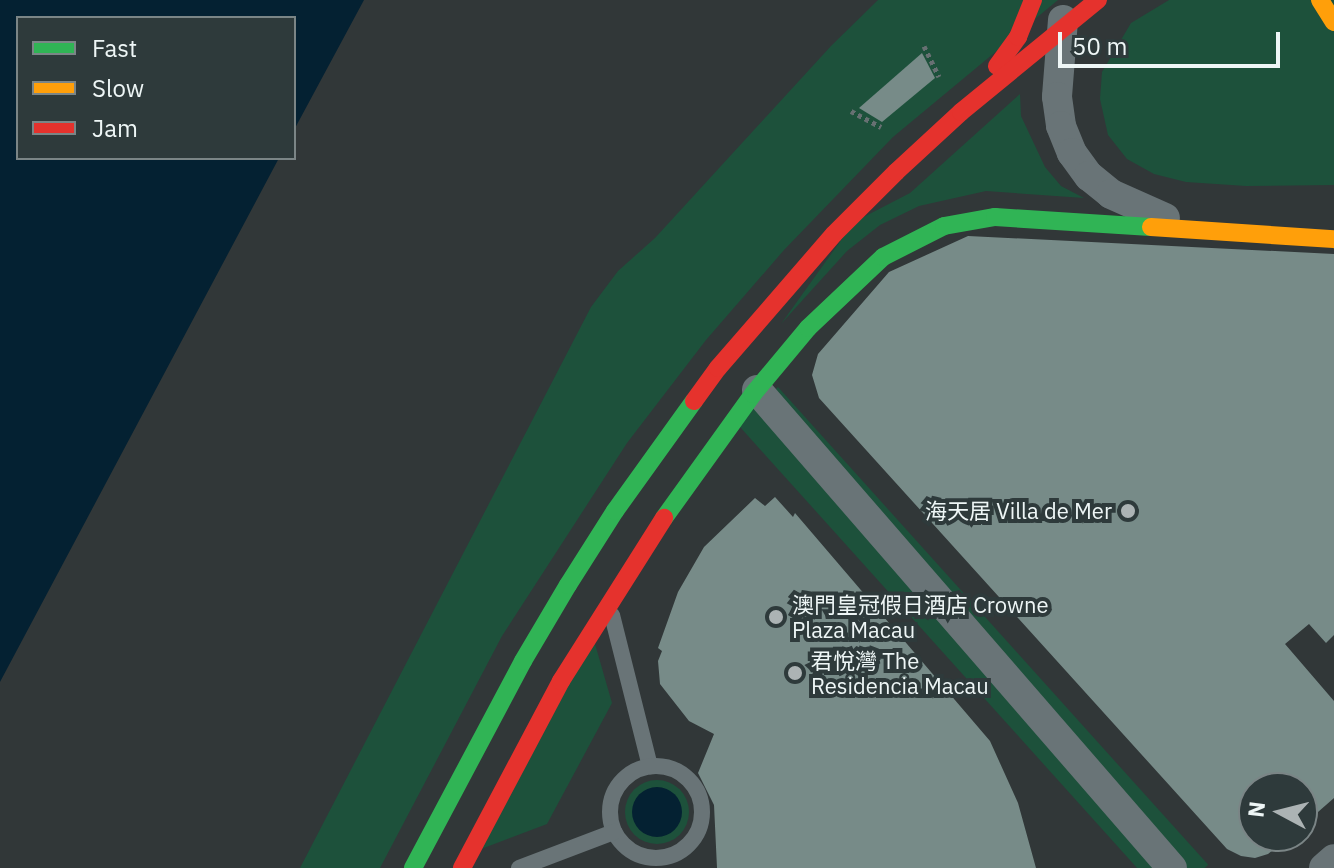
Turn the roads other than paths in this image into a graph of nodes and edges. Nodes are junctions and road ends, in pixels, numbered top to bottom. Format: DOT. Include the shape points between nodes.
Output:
graph roads {
  1 [pos="1033,0"];
  2 [pos="1098,0"];
  3 [pos="1320,0"];
  4 [pos="1063,14"];
  5 [pos="1334,22"];
  6 [pos="961,112"];
  7 [pos="1193,229"];
  8 [pos="1329,236"];
  9 [pos="757,390"];
  10 [pos="609,601"];
  11 [pos="650,766"];
  12 [pos="614,832"];
  13 [pos="1334,859"];
  14 [pos="413,868"];
  15 [pos="462,868"];
  16 [pos="519,868"];
  17 [pos="1172,868"];
  18 [pos="1324,868"];
  1 -- 6 [label="main road" via="1007,55"];
  2 -- 4 [label="main road"];
  3 -- 5 [label="main road"];
  4 -- 6 [label="main road"];
  4 -- 7 [label="street" via="1057,107 1077,161 1119,199"];
  6 -- 14 [label="main road" via="824,245 665,438 523,661"];
  7 -- 8 [label="main road"];
  7 -- 9 [label="main road" via="995,217 928,232 869,269 808,328"];
  9 -- 10 [label="main road"];
  9 -- 17 [label="street"];
  10 -- 11 [label="lane"];
  10 -- 15 [label="main road"];
  11 -- 12 [label="lane" via="628,774 616,788 610,810"];
  11 -- 12 [label="lane" via="675,770 693,784 702,809 698,831 683,849 658,858 630,850"];
  12 -- 16 [label="lane"];
  13 -- 18 [label="street"];
}
